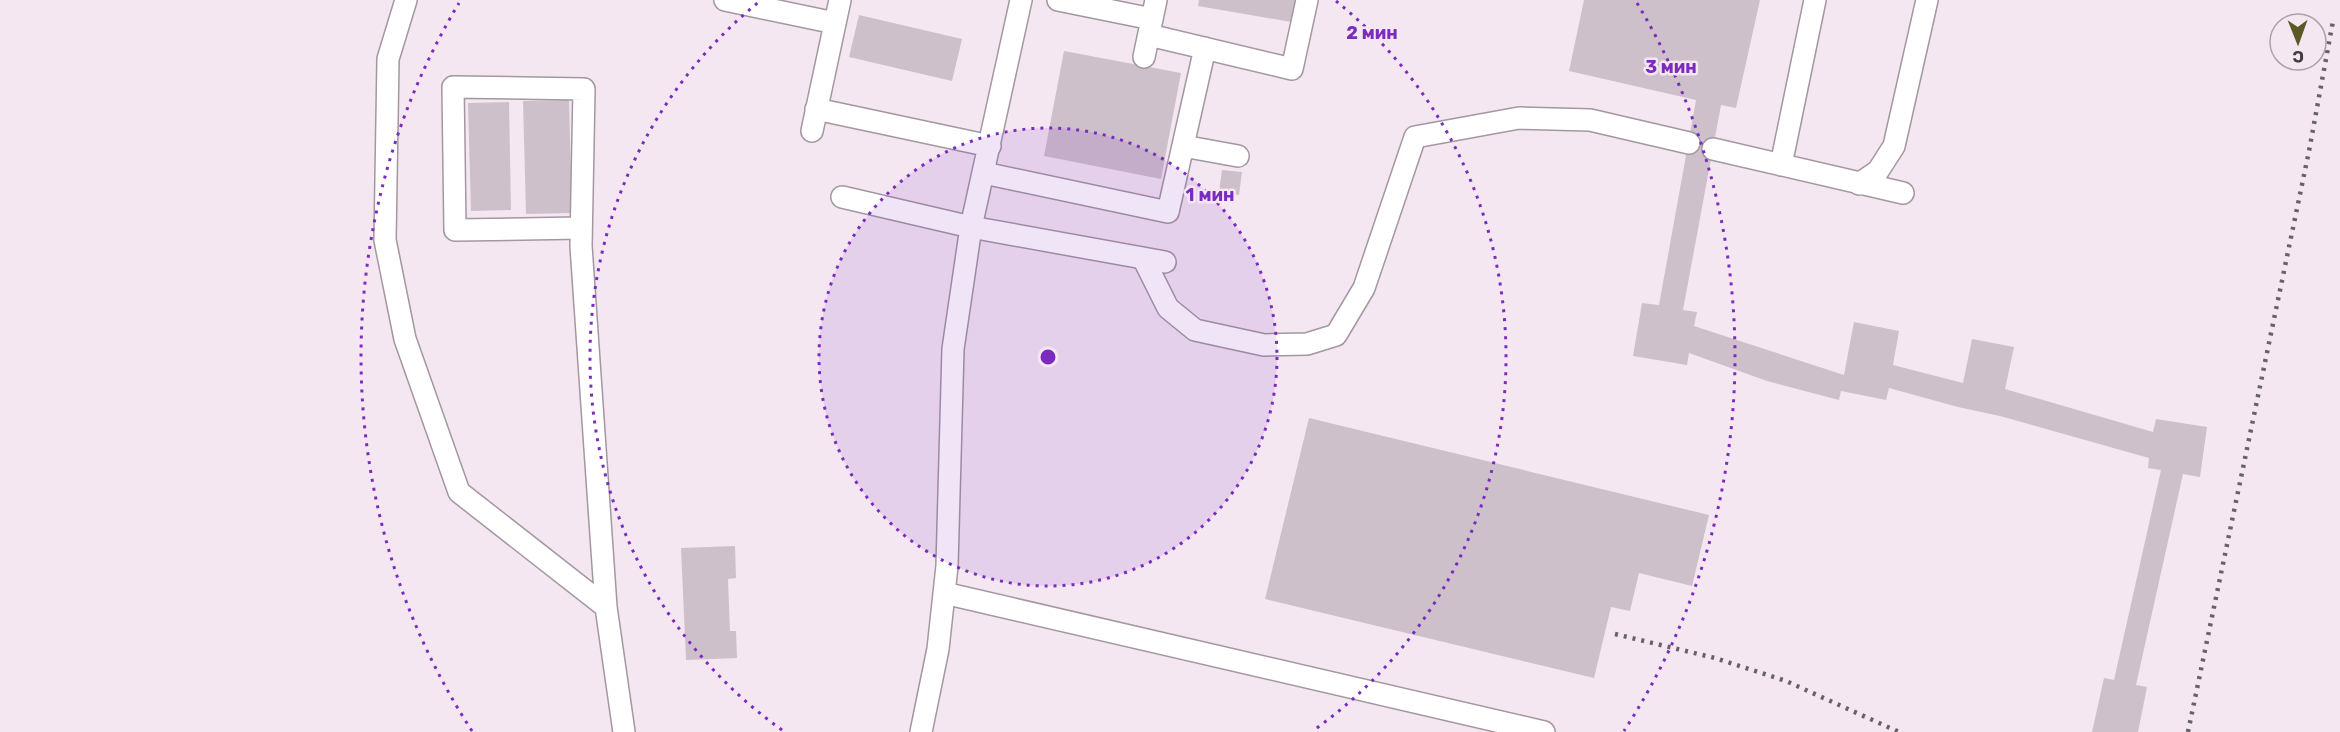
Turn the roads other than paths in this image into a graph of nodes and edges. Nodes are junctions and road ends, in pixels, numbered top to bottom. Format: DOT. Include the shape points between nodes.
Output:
graph roads {
  1 [pos="406,0"];
  2 [pos="725,0"];
  3 [pos="840,0"];
  4 [pos="1021,0"];
  5 [pos="1058,0"];
  6 [pos="1307,0"];
  7 [pos="1815,0"];
  8 [pos="1927,0"];
  9 [pos="1152,18"];
  10 [pos="835,23"];
  11 [pos="1205,48"];
  12 [pos="1144,57"];
  13 [pos="816,109"];
  14 [pos="812,130"];
  15 [pos="1689,143"];
  16 [pos="990,146"];
  17 [pos="1183,146"];
  18 [pos="1713,149"];
  19 [pos="1238,156"];
  20 [pos="1781,165"];
  21 [pos="984,173"];
  22 [pos="1859,184"];
  23 [pos="1903,193"];
  24 [pos="842,197"];
  25 [pos="971,227"];
  26 [pos="581,228"];
  27 [pos="1143,258"];
  28 [pos="1166,262"];
  29 [pos="944,593"];
  30 [pos="606,607"];
  31 [pos="624,731"];
  32 [pos="921,732"];
  33 [pos="1544,732"];
  1 -- 30 [label="street" via="388,59 385,240 405,339 459,492"];
  2 -- 10 [label="street"];
  3 -- 10 [label="street"];
  4 -- 16 [label="street"];
  5 -- 9 [label="street"];
  6 -- 11 [label="street" via="1292,69"];
  7 -- 20 [label="street"];
  8 -- 22 [label="street" via="1894,146 1878,171"];
  9 -- 11 [label="street"];
  9 -- 12 [label="street"];
  10 -- 13 [label="street"];
  11 -- 17 [label="street"];
  13 -- 14 [label="street"];
  13 -- 16 [label="street"];
  15 -- 27 [label="street" via="1590,120 1566,119 1519,118 1415,137 1364,288 1336,335 1307,344 1264,345 1195,330 1168,308"];
  16 -- 21 [label="street"];
  17 -- 19 [label="street"];
  17 -- 21 [label="street" via="1168,212"];
  18 -- 20 [label="street"];
  20 -- 22 [label="street"];
  21 -- 25 [label="street"];
  22 -- 23 [label="street"];
  24 -- 25 [label="street"];
  25 -- 27 [label="street"];
  25 -- 29 [label="street" via="953,349"];
  26 -- 26 [label="street" via="584,89 453,87 455,230"];
  26 -- 30 [label="street"];
  27 -- 28 [label="street"];
  29 -- 32 [label="street" via="938,649"];
  29 -- 33 [label="street"];
  30 -- 31 [label="street"];
}
